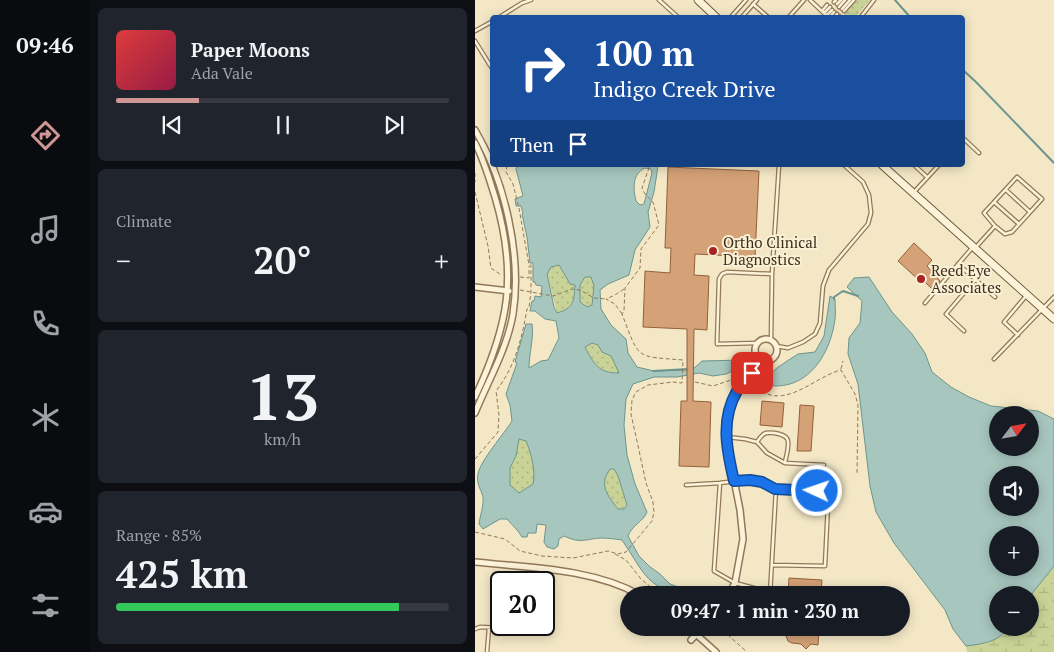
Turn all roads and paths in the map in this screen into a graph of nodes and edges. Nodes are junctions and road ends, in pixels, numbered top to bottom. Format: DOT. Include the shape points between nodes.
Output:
graph roads {
  1 [pos="531,0"];
  2 [pos="659,0"];
  3 [pos="698,0"];
  4 [pos="757,0"];
  5 [pos="804,0"];
  6 [pos="809,0"];
  7 [pos="841,0"];
  8 [pos="845,0"];
  9 [pos="849,0"];
  10 [pos="854,0"];
  11 [pos="874,0"];
  12 [pos="744,1"];
  13 [pos="753,4"];
  14 [pos="837,4"];
  15 [pos="834,12"];
  16 [pos="503,15"];
  17 [pos="676,15"];
  18 [pos="714,15"];
  19 [pos="732,15"];
  20 [pos="744,15"];
  21 [pos="766,15"];
  22 [pos="791,15"];
  23 [pos="827,15"];
  24 [pos="862,15"];
  25 [pos="490,22"];
  26 [pos="475,31"];
  27 [pos="475,41"];
  28 [pos="490,65"];
  29 [pos="475,130"];
  30 [pos="965,140"];
  31 [pos="475,143"];
  32 [pos="979,153"];
  33 [pos="487,155"];
  34 [pos="491,167"];
  35 [pos="507,167"];
  36 [pos="649,167"];
  37 [pos="779,167"];
  38 [pos="846,167"];
  39 [pos="884,167"];
  40 [pos="916,167"];
  41 [pos="937,167"];
  42 [pos="475,173"];
  43 [pos="927,177"];
  44 [pos="475,182"];
  45 [pos="1006,190"];
  46 [pos="475,192"];
  47 [pos="913,193"];
  48 [pos="994,202"];
  49 [pos="519,208"];
  50 [pos="1030,212"];
  51 [pos="1019,224"];
  52 [pos="995,226"];
  53 [pos="974,248"];
  54 [pos="958,264"];
  55 [pos="529,265"];
  56 [pos="772,274"];
  57 [pos="504,277"];
  58 [pos="520,277"];
  59 [pos="975,280"];
  60 [pos="475,287"];
  61 [pos="625,288"];
  62 [pos="507,290"];
  63 [pos="515,291"];
  64 [pos="528,291"];
  65 [pos="1027,295"];
  66 [pos="995,297"];
  67 [pos="1054,297"];
  68 [pos="606,299"];
  69 [pos="925,303"];
  70 [pos="1043,309"];
  71 [pos="622,314"];
  72 [pos="1054,319"];
  73 [pos="964,330"];
  74 [pos="1018,335"];
  75 [pos="771,340"];
  76 [pos="758,343"];
  77 [pos="776,346"];
  78 [pos="759,358"];
  79 [pos="995,359"];
  80 [pos="843,361"];
  81 [pos="841,370"];
  82 [pos="747,379"];
  83 [pos="695,382"];
  84 [pos="475,397"];
  85 [pos="475,413"];
  86 [pos="726,437"];
  87 [pos="757,442"];
  88 [pos="785,463"];
  89 [pos="824,465"];
  90 [pos="857,474"];
  91 [pos="734,481"];
  92 [pos="720,484"];
  93 [pos="686,485"];
  94 [pos="775,489"];
  95 [pos="475,532"];
  96 [pos="479,534"];
  97 [pos="475,536"];
  98 [pos="615,553"];
  99 [pos="475,562"];
  100 [pos="772,565"];
  101 [pos="544,569"];
  102 [pos="735,583"];
  103 [pos="649,586"];
  104 [pos="734,586"];
  105 [pos="745,586"];
  106 [pos="771,586"];
  107 [pos="620,587"];
  108 [pos="489,628"];
  109 [pos="475,629"];
  110 [pos="694,636"];
  111 [pos="698,636"];
  112 [pos="729,636"];
  113 [pos="691,640"];
  114 [pos="487,652"];
  115 [pos="716,652"];
  116 [pos="747,652"];
  1 -- 16 [label="lane"];
  2 -- 17 [label="lane"];
  3 -- 18 [label="main road"];
  4 -- 13 [label="lane"];
  5 -- 22 [label="lane"];
  6 -- 23 [label="lane"];
  7 -- 14 [label="lane"];
  8 -- 14 [label="lane"];
  9 -- 14 [label="lane"];
  10 -- 14 [label="lane"];
  11 -- 24 [label="lane"];
  12 -- 19 [label="lane"];
  13 -- 20 [label="lane"];
  13 -- 21 [label="lane"];
  15 -- 23 [label="lane"];
  15 -- 23 [label="lane"];
  25 -- 26 [label="lane"];
  27 -- 28 [label="lane"];
  29 -- 33 [label="street"];
  30 -- 32 [label="lane"];
  31 -- 33 [label="street"];
  33 -- 62 [label="street" via="503,225 508,262"];
  34 -- 63 [label="street" via="510,226"];
  35 -- 49 [label="path"];
  36 -- 61 [label="path" via="642,188 653,202 659,225 641,249 639,268"];
  37 -- 56 [label="lane"];
  38 -- 77 [label="lane" via="863,182 869,195 871,213 868,224 829,270 823,286 820,323 815,334 788,348"];
  39 -- 47 [label="main road"];
  40 -- 43 [label="lane"];
  41 -- 43 [label="lane"];
  42 -- 44 [label="path"];
  43 -- 47 [label="lane"];
  45 -- 48 [label="lane"];
  45 -- 50 [label="lane"];
  45 -- 50 [label="lane" via="1017,177 1042,199"];
  46 -- 57 [label="path" via="491,268"];
  47 -- 53 [label="main road"];
  48 -- 51 [label="lane"];
  48 -- 52 [label="lane" via="984,213"];
  50 -- 51 [label="lane"];
  51 -- 52 [label="lane" via="1005,234"];
  52 -- 53 [label="lane"];
  53 -- 54 [label="lane"];
  53 -- 65 [label="main road"];
  54 -- 59 [label="lane"];
  54 -- 69 [label="lane"];
  55 -- 58 [label="path" via="529,278"];
  56 -- 75 [label="lane"];
  56 -- 76 [label="lane" via="727,272 719,279 717,344"];
  59 -- 66 [label="lane"];
  59 -- 73 [label="lane" via="946,314"];
  60 -- 62 [label="street"];
  61 -- 68 [label="path"];
  61 -- 71 [label="path"];
  62 -- 63 [label="street"];
  62 -- 84 [label="street" via="499,339"];
  63 -- 85 [label="street" via="507,335"];
  64 -- 68 [label="path" via="553,296 580,290 594,298"];
  65 -- 70 [label="main road"];
  65 -- 74 [label="lane" via="1004,322"];
  67 -- 70 [label="lane"];
  68 -- 71 [label="path" via="615,304"];
  70 -- 72 [label="main road"];
  70 -- 74 [label="lane"];
  71 -- 98 [label="path" via="639,353 655,359 683,360 683,368 682,383 649,385 636,392 632,400 631,414 654,512 652,521 626,552"];
  74 -- 79 [label="lane"];
  75 -- 76 [label="street"];
  75 -- 77 [label="street"];
  76 -- 78 [label="street" via="755,350"];
  77 -- 78 [label="street" via="773,359"];
  78 -- 82 [label="street"];
  80 -- 81 [label="path"];
  81 -- 82 [label="path" via="782,396 765,393"];
  81 -- 90 [label="path" via="858,404"];
  82 -- 83 [label="path" via="741,377 713,386"];
  82 -- 86 [label="street" via="731,403"];
  86 -- 87 [label="lane"];
  86 -- 91 [label="street"];
  87 -- 88 [label="lane" via="767,453"];
  87 -- 88 [label="lane" via="765,433 785,437 788,441"];
  88 -- 89 [label="lane"];
  91 -- 92 [label="lane"];
  91 -- 94 [label="lane" via="762,482"];
  91 -- 102 [label="street" via="743,539"];
  92 -- 93 [label="lane"];
  92 -- 102 [label="lane" via="714,571"];
  94 -- 100 [label="lane"];
  94 -- 100 [label="lane" via="817,491 824,493 828,504 825,566"];
  95 -- 96 [label="path"];
  96 -- 97 [label="path"];
  96 -- 98 [label="path" via="505,539 521,551 542,556 573,558"];
  98 -- 103 [label="path" via="626,560"];
  99 -- 101 [label="street"];
  100 -- 106 [label="lane"];
  101 -- 107 [label="street" via="578,574"];
  102 -- 104 [label="street"];
  102 -- 105 [label="lane"];
  108 -- 109 [label="lane"];
  108 -- 114 [label="lane"];
  110 -- 113 [label="street"];
  111 -- 115 [label="street"];
  112 -- 116 [label="path"];
}
